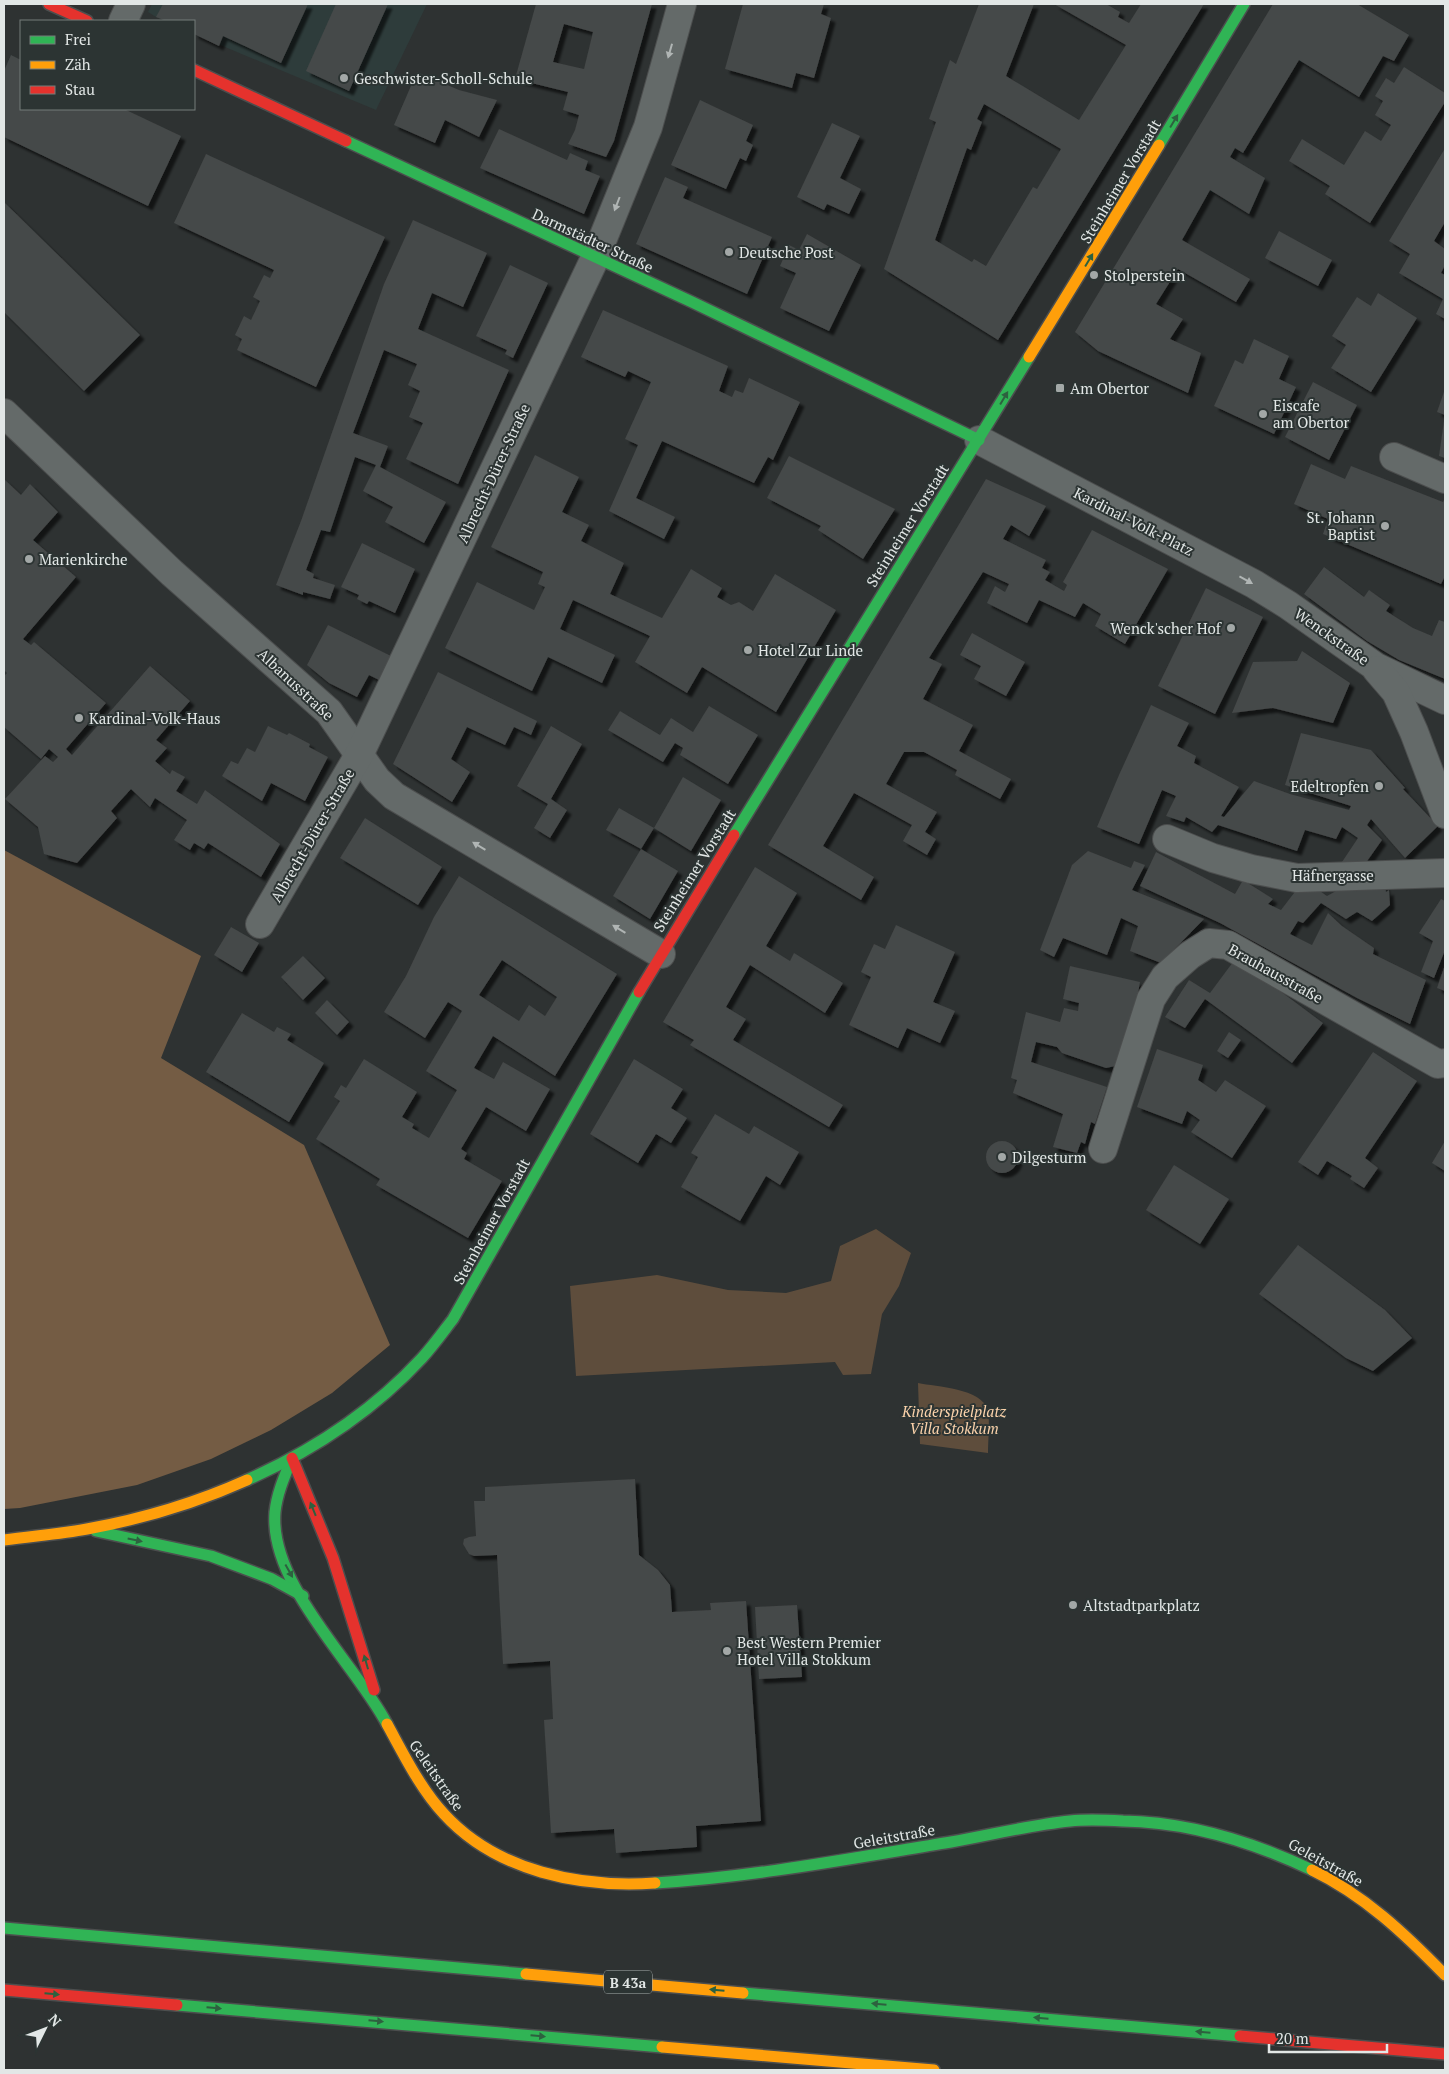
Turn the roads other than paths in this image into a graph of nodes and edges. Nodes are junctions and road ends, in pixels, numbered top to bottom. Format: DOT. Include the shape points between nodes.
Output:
graph roads {
  1 [pos="49,4"];
  2 [pos="131,4"];
  3 [pos="682,4"];
  4 [pos="1244,4"];
  5 [pos="85,20"];
  6 [pos="123,20"];
  7 [pos="195,70"];
  8 [pos="595,258"];
  9 [pos="4,413"];
  10 [pos="979,440"];
  11 [pos="1394,457"];
  12 [pos="1445,479"];
  13 [pos="1288,605"];
  14 [pos="1376,667"];
  15 [pos="1445,700"];
  16 [pos="359,755"];
  17 [pos="1445,814"];
  18 [pos="1167,839"];
  19 [pos="1445,873"];
  20 [pos="260,924"];
  21 [pos="661,954"];
  22 [pos="1445,1063"];
  23 [pos="1102,1149"];
  24 [pos="292,1458"];
  25 [pos="87,1529"];
  26 [pos="4,1540"];
  27 [pos="303,1596"];
  28 [pos="380,1709"];
  29 [pos="4,1928"];
  30 [pos="1445,1975"];
  31 [pos="4,1990"];
  32 [pos="1445,2054"];
  33 [pos="934,2070"];
  1 -- 5 [label="main road"];
  2 -- 6 [label="street"];
  3 -- 8 [label="street, Albrecht-Dürer-Straße, one-way" via="648,127"];
  10 -- 4 [label="main road, Steinheimer Vorstadt, one-way"];
  7 -- 8 [label="main road, Darmstädter Straße"];
  8 -- 10 [label="main road, Darmstädter Straße"];
  8 -- 16 [label="street, Albrecht-Dürer-Straße"];
  9 -- 16 [label="street, Albanusstraße" via="172,573 329,712"];
  10 -- 13 [label="street, Kardinal-Volk-Platz, one-way" via="1204,557"];
  10 -- 21 [label="main road, Steinheimer Vorstadt"];
  11 -- 12 [label="street"];
  13 -- 14 [label="street, Wenckstraße"];
  14 -- 15 [label="street, Wenckstraße"];
  14 -- 17 [label="street, Wenckstraße" via="1396,692"];
  16 -- 20 [label="street, Albrecht-Dürer-Straße"];
  21 -- 16 [label="street, Albanusstraße, one-way" via="394,796 377,780"];
  18 -- 19 [label="street, Häfnergasse" via="1213,858 1297,878"];
  21 -- 24 [label="main road, Steinheimer Vorstadt" via="453,1319 418,1362 370,1406"];
  22 -- 23 [label="street, Brauhausstraße" via="1438,1064 1228,945 1209,943 1165,976 1152,999"];
  24 -- 25 [label="main road, Steinheimer Vorstadt" via="204,1499"];
  24 -- 27 [label="main road, Geleitstraße, one-way" via="279,1488 274,1515 275,1536 282,1559"];
  28 -- 24 [label="main road, Geleitstraße, one-way" via="333,1558"];
  25 -- 26 [label="main road, Steinheimer Vorstadt"];
  25 -- 27 [label="main road, one-way" via="211,1556 272,1579"];
  27 -- 28 [label="main road, Geleitstraße"];
  28 -- 30 [label="main road, Geleitstraße" via="414,1772 440,1810 455,1825 497,1855 564,1877 606,1884 680,1882 838,1860 1071,1821 1102,1819 1162,1823 1245,1840 1302,1863 1372,1906 1429,1956"];
  32 -- 29 [label="main road, B 43a, one-way"];
  31 -- 33 [label="main road, one-way"];
}
